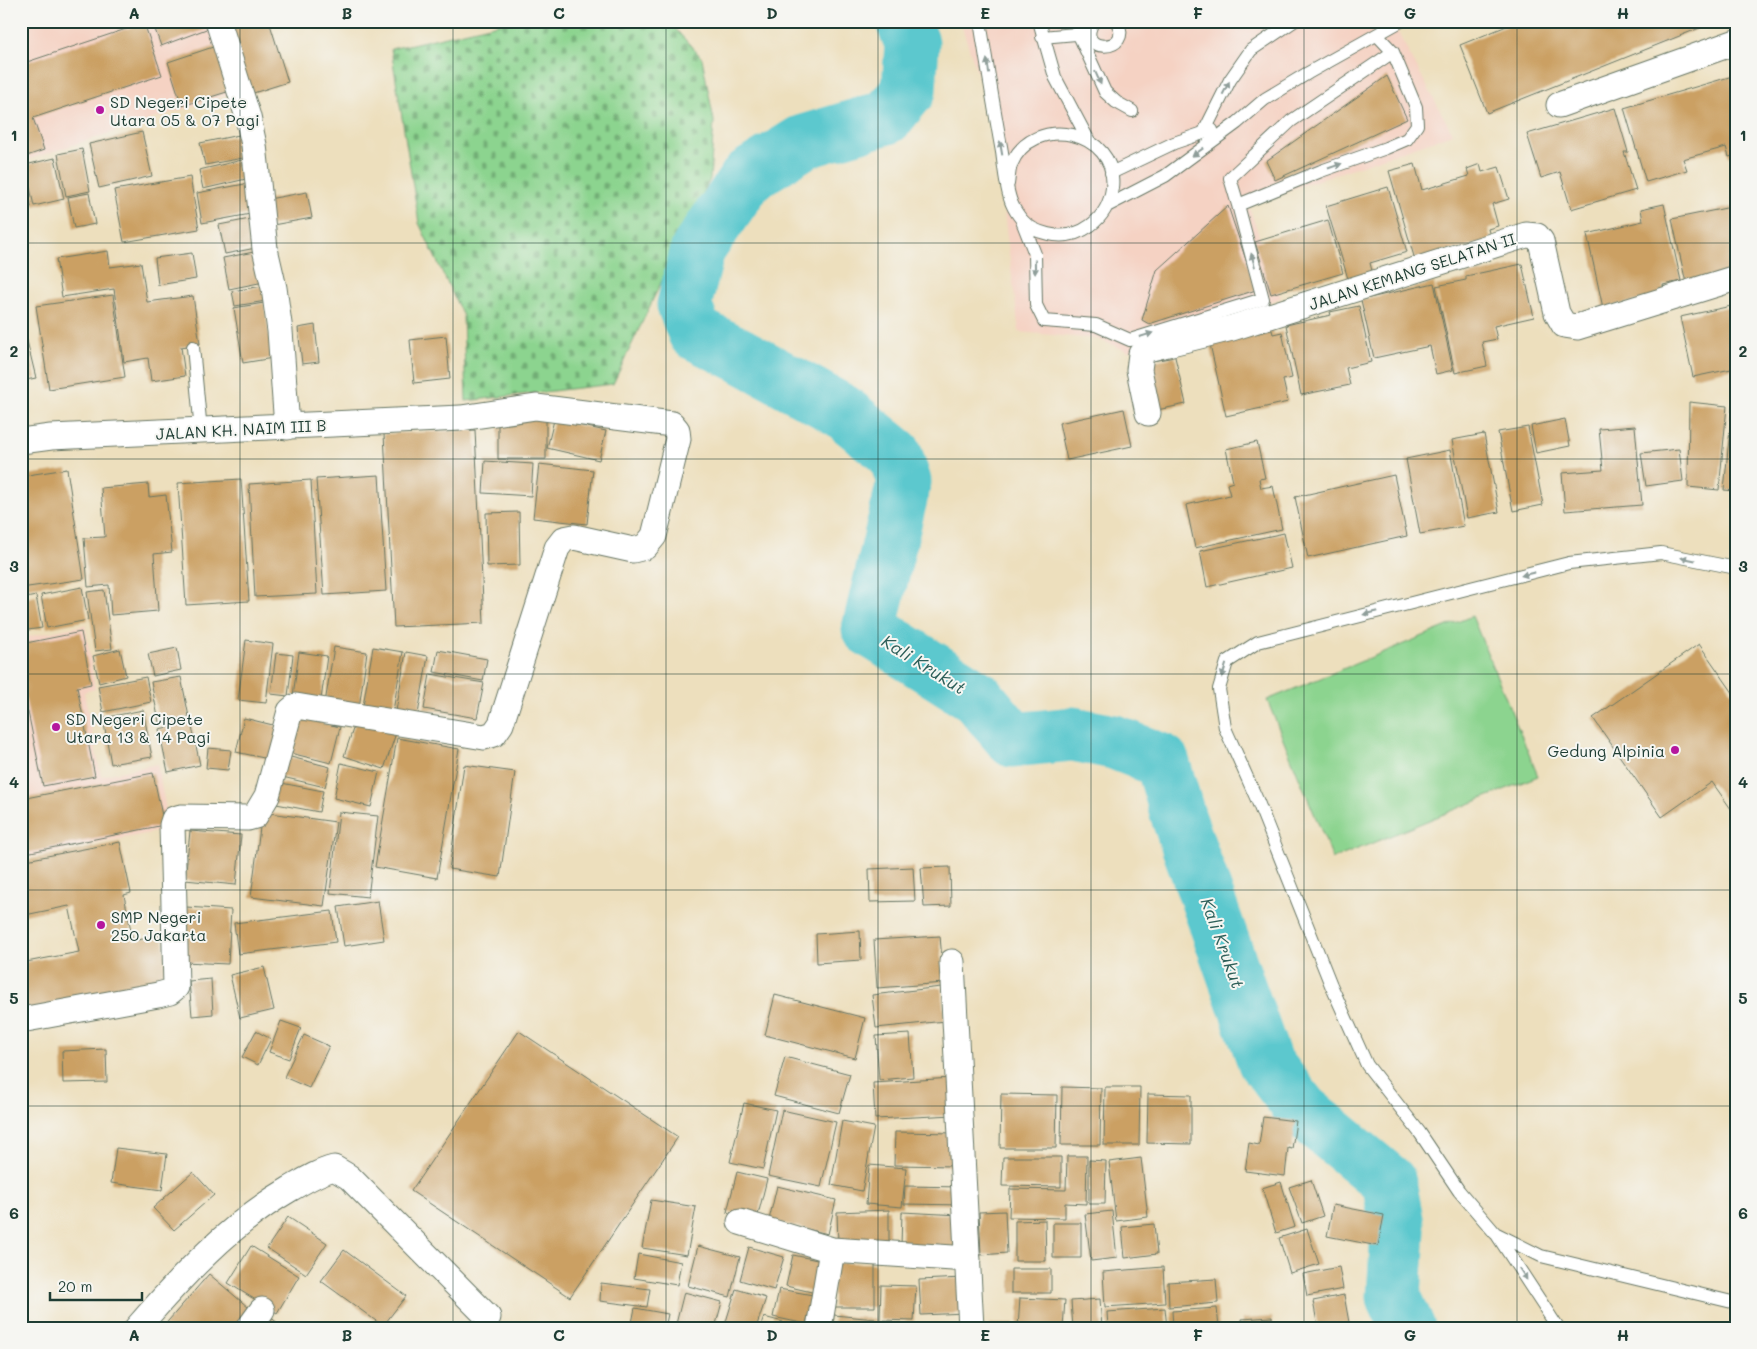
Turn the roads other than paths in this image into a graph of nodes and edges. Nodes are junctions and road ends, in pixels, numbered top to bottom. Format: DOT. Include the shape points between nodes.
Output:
graph roads {
  1 [pos="218,21"];
  2 [pos="980,21"];
  3 [pos="1039,21"];
  4 [pos="1116,21"];
  5 [pos="1294,21"];
  6 [pos="1401,21"];
  7 [pos="1087,30"];
  8 [pos="1377,35"];
  9 [pos="1042,36"];
  10 [pos="1736,42"];
  11 [pos="1393,52"];
  12 [pos="1559,105"];
  13 [pos="1132,111"];
  14 [pos="1237,123"];
  15 [pos="1204,132"];
  16 [pos="1088,141"];
  17 [pos="1111,173"];
  18 [pos="1008,184"];
  19 [pos="1238,205"];
  20 [pos="1108,206"];
  21 [pos="1022,221"];
  22 [pos="1736,278"];
  23 [pos="193,347"];
  24 [pos="1148,413"];
  25 [pos="287,427"];
  26 [pos="201,431"];
  27 [pos="21,440"];
  28 [pos="1736,568"];
  29 [pos="952,962"];
  30 [pos="21,1020"];
  31 [pos="740,1222"];
  32 [pos="1495,1233"];
  33 [pos="832,1250"];
  34 [pos="968,1259"];
  35 [pos="1736,1303"];
  36 [pos="488,1317"];
  37 [pos="137,1328"];
  38 [pos="819,1328"];
  39 [pos="971,1328"];
  40 [pos="1558,1328"];
  1 -- 25 [label="street" via="254,145 265,249 280,331"];
  18 -- 2 [label="lane, one-way"];
  3 -- 9 [label="lane"];
  4 -- 7 [label="lane" via="1119,37 1109,46 1096,45"];
  15 -- 5 [label="lane, one-way" via="1230,80 1251,50"];
  6 -- 8 [label="lane"];
  7 -- 9 [label="lane"];
  7 -- 13 [label="lane, one-way" via="1104,92"];
  8 -- 11 [label="lane"];
  8 -- 14 [label="lane" via="1272,95"];
  9 -- 16 [label="lane" via="1055,77"];
  10 -- 12 [label="street"];
  11 -- 19 [label="lane" via="1291,121 1230,178"];
  19 -- 11 [label="lane, one-way" via="1407,139 1418,125 1416,107"];
  14 -- 15 [label="lane"];
  14 -- 20 [label="lane, one-way" via="1165,176"];
  15 -- 17 [label="lane"];
  16 -- 17 [label="lane" via="1099,150"];
  16 -- 18 [label="lane" via="1072,134 1053,132 1035,139 1021,150 1011,166"];
  17 -- 20 [label="lane"];
  18 -- 21 [label="lane" via="1011,204"];
  21 -- 19 [label="lane, one-way" via="1035,254 1036,305 1044,321 1096,325 1130,340 1263,299"];
  20 -- 21 [label="lane" via="1096,222 1078,233 1058,236 1039,232"];
  22 -- 24 [label="street, JALAN KEMANG SELATAN II" via="1571,327 1564,325 1558,313 1542,241 1537,236 1526,235 1232,328 1147,349 1141,354 1139,370"];
  23 -- 26 [label="lane"];
  25 -- 26 [label="street, JALAN KH. NAIM III B"];
  25 -- 30 [label="street, JALAN KH. NAIM III B" via="461,418 536,407 672,424 678,439 654,536 645,547 633,550 574,537 564,539 557,548 494,734 484,737 296,706 292,708 267,796 255,816 174,819 176,987 158,995"];
  26 -- 27 [label="street, JALAN KH. NAIM III B"];
  28 -- 32 [label="lane, one-way" via="1661,554 1569,564 1258,642 1227,662 1218,689 1224,728 1367,1065"];
  29 -- 34 [label="street"];
  31 -- 33 [label="street"];
  32 -- 35 [label="lane" via="1541,1256"];
  32 -- 40 [label="lane, one-way"];
  33 -- 34 [label="street"];
  33 -- 38 [label="street"];
  34 -- 39 [label="street"];
  36 -- 37 [label="street" via="350,1177 334,1168 319,1172 279,1196 233,1229 175,1284"];
}
